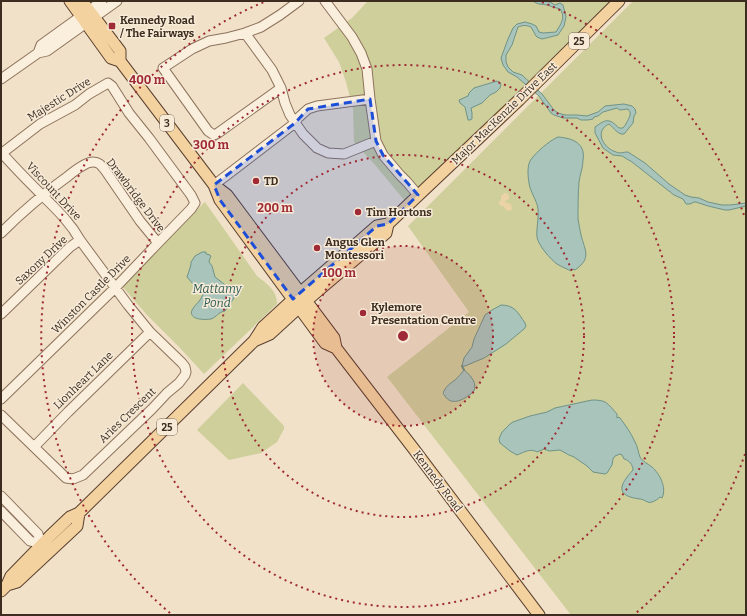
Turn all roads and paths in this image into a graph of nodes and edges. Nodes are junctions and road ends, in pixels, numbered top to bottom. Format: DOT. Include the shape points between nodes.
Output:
graph roads {
  1 [pos="70,1"];
  2 [pos="82,1"];
  3 [pos="102,1"];
  4 [pos="117,1"];
  5 [pos="299,1"];
  6 [pos="325,1"];
  7 [pos="619,1"];
  8 [pos="88,17"];
  9 [pos="245,33"];
  10 [pos="1,79"];
  11 [pos="281,88"];
  12 [pos="370,99"];
  13 [pos="295,123"];
  14 [pos="376,141"];
  15 [pos="1,153"];
  16 [pos="214,184"];
  17 [pos="42,195"];
  18 [pos="418,195"];
  19 [pos="195,203"];
  20 [pos="1,233"];
  21 [pos="80,240"];
  22 [pos="158,243"];
  23 [pos="115,288"];
  24 [pos="300,300"];
  25 [pos="1,314"];
  26 [pos="150,332"];
  27 [pos="1,399"];
  28 [pos="1,415"];
  29 [pos="34,447"];
  30 [pos="1,496"];
  31 [pos="1,511"];
  32 [pos="80,513"];
  33 [pos="41,544"];
  34 [pos="4,588"];
  35 [pos="539,615"];
  1 -- 8 [label="main road, Kennedy Road / 3"];
  2 -- 8 [label="main road, Kennedy Road / 3"];
  3 -- 8 [label="street"];
  4 -- 8 [label="street"];
  5 -- 9 [label="street" via="261,27"];
  6 -- 12 [label="street" via="361,53 367,69"];
  7 -- 18 [label="main road, Major MacKenzie Drive East / 25"];
  8 -- 10 [label="street" via="41,45 38,53"];
  8 -- 16 [label="main road, Kennedy Road / 3" via="120,51 120,61"];
  9 -- 11 [label="street" via="272,70"];
  9 -- 11 [label="street" via="209,41 176,58 163,68 208,131 214,135"];
  11 -- 13 [label="street"];
  12 -- 13 [label="street" via="317,106 308,109"];
  12 -- 14 [label="street"];
  13 -- 14 [label="street" via="312,144 328,153 344,154"];
  13 -- 16 [label="street"];
  14 -- 18 [label="street" via="383,155"];
  15 -- 17 [label="street, Viscount Drive"];
  15 -- 19 [label="street, Majestic Drive" via="40,124 108,83"];
  16 -- 24 [label="main road, Kennedy Road / 3" via="220,200"];
  17 -- 20 [label="street, Drawbridge Drive"];
  17 -- 21 [label="street, Viscount Drive" via="59,211"];
  17 -- 22 [label="street, Drawbridge Drive" via="88,163 99,162"];
  18 -- 24 [label="main road, Major MacKenzie Drive East / 25" via="388,224 386,233"];
  19 -- 22 [label="street, Winston Castle Drive"];
  21 -- 23 [label="street, Viscount Drive"];
  21 -- 25 [label="street, Saxony Drive"];
  22 -- 23 [label="street, Winston Castle Drive"];
  23 -- 26 [label="street, Aries Crescent"];
  23 -- 27 [label="street, Winston Castle Drive"];
  24 -- 32 [label="main road, Major MacKenzie Drive East / 25" via="270,334 254,341"];
  24 -- 35 [label="main road, Kennedy Road / 3" via="325,344 336,348"];
  26 -- 29 [label="street, Lionheart Lane"];
  26 -- 29 [label="street, Aries Crescent" via="185,367 186,372 152,409 83,475 73,479 66,478"];
  28 -- 29 [label="street, Aries Crescent"];
  30 -- 33 [label="street" via="38,534"];
  31 -- 33 [label="street" via="30,541"];
  32 -- 33 [label="main road, Major MacKenzie Drive East / 25" via="70,516"];
  32 -- 34 [label="main road, Major MacKenzie Drive East / 25" via="77,526 17,582"];
  33 -- 34 [label="main road, Major MacKenzie Drive East / 25" via="11,576"];
}
